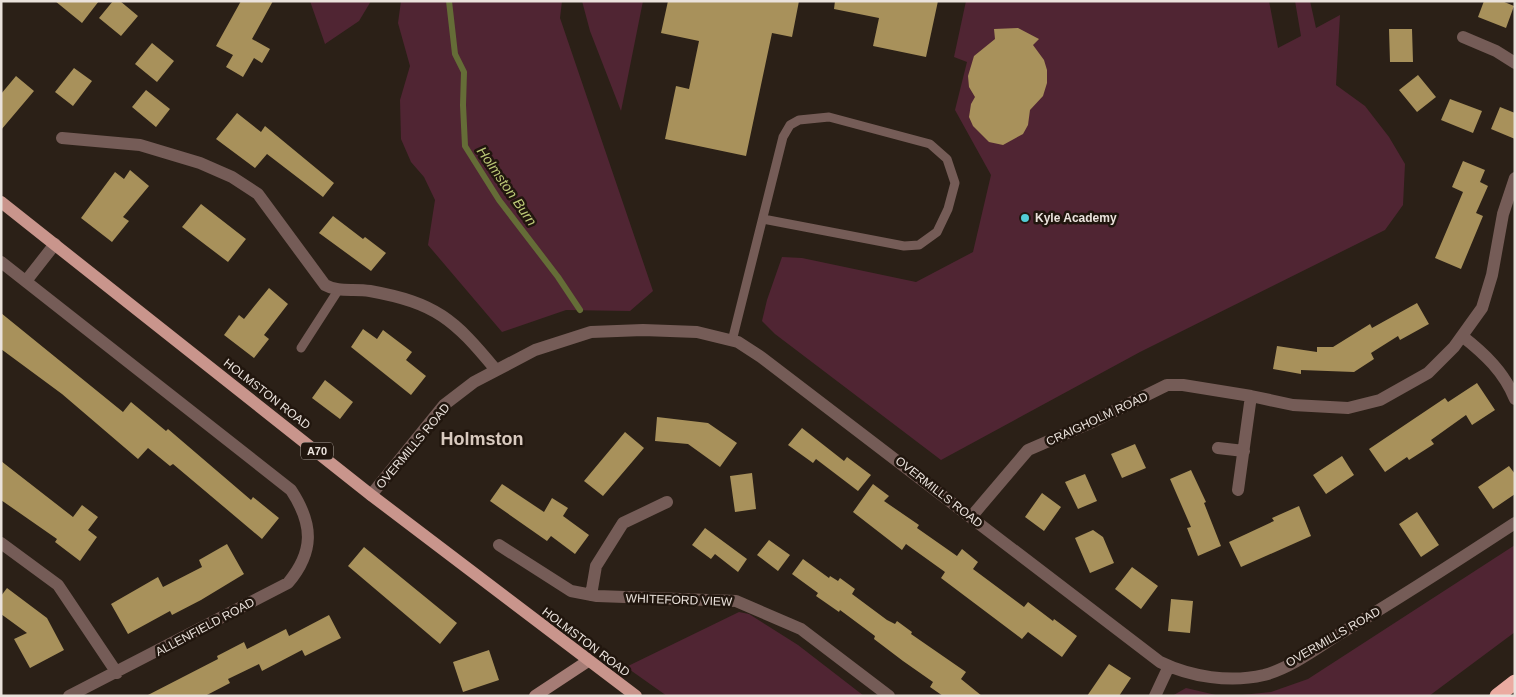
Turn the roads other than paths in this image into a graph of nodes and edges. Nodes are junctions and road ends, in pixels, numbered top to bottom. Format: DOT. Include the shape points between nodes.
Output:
graph roads {
  1 [pos="1464,37"];
  2 [pos="1515,63"];
  3 [pos="62,138"];
  4 [pos="1515,178"];
  5 [pos="1,202"];
  6 [pos="763,219"];
  7 [pos="55,244"];
  8 [pos="1,262"];
  9 [pos="26,281"];
  10 [pos="339,290"];
  11 [pos="1462,336"];
  12 [pos="732,341"];
  13 [pos="301,348"];
  14 [pos="496,370"];
  15 [pos="1251,396"];
  16 [pos="1515,399"];
  17 [pos="1218,448"];
  18 [pos="1244,452"];
  19 [pos="1238,490"];
  20 [pos="371,495"];
  21 [pos="667,502"];
  22 [pos="971,517"];
  23 [pos="1515,523"];
  24 [pos="1,542"];
  25 [pos="499,545"];
  26 [pos="591,595"];
  27 [pos="588,661"];
  28 [pos="1169,666"];
  29 [pos="117,673"];
  30 [pos="1515,682"];
  31 [pos="69,696"];
  32 [pos="535,696"];
  33 [pos="636,696"];
  34 [pos="889,696"];
  35 [pos="1155,696"];
  36 [pos="1497,696"];
  1 -- 2 [label="street"];
  3 -- 10 [label="street" via="140,145 200,163 232,177 258,194 325,284"];
  4 -- 11 [label="street, CRAIGHOLM ROAD" via="1482,308"];
  5 -- 7 [label="main road, HOLMSTON ROAD / A70"];
  6 -- 6 [label="lane" via="783,137 799,120 829,117 930,144 947,159 955,183 938,232 919,245 904,246"];
  6 -- 12 [label="lane"];
  7 -- 9 [label="street"];
  7 -- 20 [label="main road, HOLMSTON ROAD / A70"];
  8 -- 9 [label="street"];
  9 -- 29 [label="street, ALLENFIELD ROAD" via="291,490 305,517 307,555 288,584"];
  10 -- 13 [label="lane"];
  10 -- 14 [label="street" via="363,290 393,296 433,310 469,336"];
  11 -- 15 [label="street, CRAIGHOLM ROAD" via="1428,374 1380,400 1348,408 1293,405"];
  11 -- 16 [label="street" via="1488,356 1509,384"];
  12 -- 14 [label="street, OVERMILLS ROAD" via="697,332 591,332 535,350"];
  12 -- 22 [label="street, OVERMILLS ROAD" via="804,388"];
  14 -- 20 [label="street, OVERMILLS ROAD" via="474,382 444,406"];
  15 -- 18 [label="street"];
  15 -- 22 [label="street, CRAIGHOLM ROAD" via="1167,385 1028,450"];
  17 -- 18 [label="street"];
  18 -- 19 [label="street"];
  20 -- 27 [label="main road, HOLMSTON ROAD / A70"];
  21 -- 26 [label="street" via="624,524 596,566"];
  22 -- 28 [label="street, OVERMILLS ROAD"];
  23 -- 28 [label="street, OVERMILLS ROAD" via="1402,597 1294,662 1264,675 1231,679 1198,675"];
  24 -- 29 [label="street" via="58,585"];
  25 -- 26 [label="street, WHITEFORD VIEW" via="571,591"];
  26 -- 34 [label="street, WHITEFORD VIEW" via="736,601 801,629"];
  27 -- 32 [label="street"];
  27 -- 33 [label="main road, HOLMSTON ROAD / A70"];
  28 -- 35 [label="street"];
  29 -- 31 [label="street, ALLENFIELD ROAD"];
  30 -- 36 [label="highway"];
}
